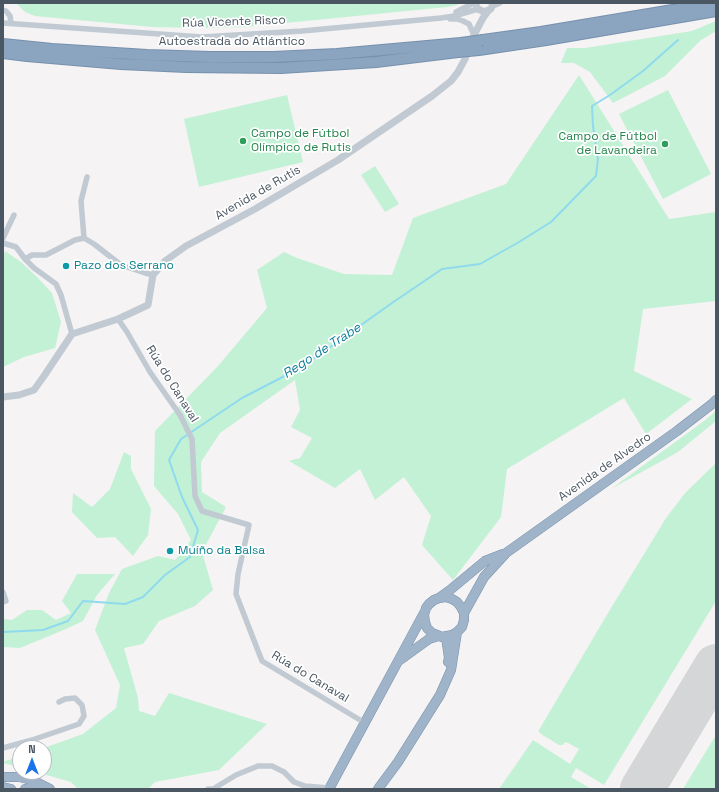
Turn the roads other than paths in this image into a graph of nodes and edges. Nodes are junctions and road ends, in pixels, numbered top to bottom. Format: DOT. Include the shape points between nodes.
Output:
graph roads {
  1 [pos="5,3"];
  2 [pos="714,3"];
  3 [pos="476,6"];
  4 [pos="494,6"];
  5 [pos="3,8"];
  6 [pos="716,11"];
  7 [pos="442,18"];
  8 [pos="3,23"];
  9 [pos="11,23"];
  10 [pos="479,41"];
  11 [pos="3,44"];
  12 [pos="460,48"];
  13 [pos="3,53"];
  14 [pos="87,177"];
  15 [pos="14,214"];
  16 [pos="3,238"];
  17 [pos="84,238"];
  18 [pos="3,243"];
  19 [pos="25,259"];
  20 [pos="152,274"];
  21 [pos="118,319"];
  22 [pos="72,334"];
  23 [pos="3,397"];
  24 [pos="716,400"];
  25 [pos="506,552"];
  26 [pos="3,592"];
  27 [pos="439,598"];
  28 [pos="3,602"];
  29 [pos="426,608"];
  30 [pos="464,613"];
  31 [pos="457,632"];
  32 [pos="442,636"];
  33 [pos="398,662"];
  34 [pos="440,695"];
  35 [pos="59,702"];
  36 [pos="365,723"];
  37 [pos="3,748"];
  38 [pos="3,779"];
  39 [pos="3,787"];
  40 [pos="34,788"];
  41 [pos="329,788"];
  42 [pos="11,789"];
  43 [pos="50,789"];
  44 [pos="208,789"];
  45 [pos="378,789"];
  1 -- 5 [label="street"];
  2 -- 10 [label="highway"];
  3 -- 4 [label="street" via="484,12"];
  3 -- 7 [label="street, Rúa Vicente Risco" via="454,16"];
  3 -- 10 [label="street, Avenida de Rutis"];
  4 -- 10 [label="street, Avenida de Rutis" via="483,18"];
  5 -- 9 [label="street" via="10,16"];
  6 -- 10 [label="highway" via="576,36"];
  7 -- 9 [label="street, Rúa Vicente Risco" via="202,37"];
  7 -- 10 [label="street" via="457,19 469,24"];
  8 -- 9 [label="street, Rúa Vicente Risco"];
  10 -- 12 [label="highway, bridge"];
  10 -- 20 [label="street, Avenida de Rutis" via="451,81 432,96 255,210 186,246"];
  11 -- 12 [label="highway, Autoestrada do Atlántico" via="210,57 273,57"];
  12 -- 13 [label="highway, Autoestrada do Atlántico" via="376,62 281,68 186,67"];
  14 -- 17 [label="street" via="80,201"];
  15 -- 16 [label="street"];
  17 -- 19 [label="street" via="46,255 32,255"];
  17 -- 20 [label="street" via="121,265"];
  18 -- 19 [label="street" via="16,248"];
  19 -- 22 [label="street" via="56,284"];
  20 -- 21 [label="street" via="148,305"];
  21 -- 22 [label="street"];
  21 -- 36 [label="street, Rúa do Canaval" via="180,415 192,439 195,496 202,511 249,525 236,594 262,662"];
  22 -- 23 [label="street" via="34,390"];
  24 -- 25 [label="highway, Avenida de Alvedro" via="677,431"];
  25 -- 27 [label="highway, Avenida de Alvedro" via="485,561"];
  25 -- 30 [label="highway, Avenida de Alvedro" via="484,577"];
  26 -- 28 [label="street" via="6,601"];
  27 -- 29 [label="highway"];
  27 -- 30 [label="highway" via="446,597 457,602"];
  29 -- 32 [label="highway" via="424,615 427,628 432,633"];
  29 -- 33 [label="highway"];
  30 -- 31 [label="highway" via="462,626"];
  31 -- 32 [label="highway"];
  31 -- 34 [label="highway" via="451,670"];
  32 -- 33 [label="highway" via="429,639"];
  32 -- 34 [label="highway" via="449,658"];
  33 -- 36 [label="highway"];
  34 -- 45 [label="highway"];
  35 -- 37 [label="street" via="75,698 82,705 84,716 79,724"];
  36 -- 41 [label="highway"];
  38 -- 40 [label="highway"];
  38 -- 43 [label="highway" via="19,777"];
  39 -- 42 [label="highway"];
  41 -- 44 [label="street" via="305,786 294,782 284,772 272,766 258,766 213,789"];
}
